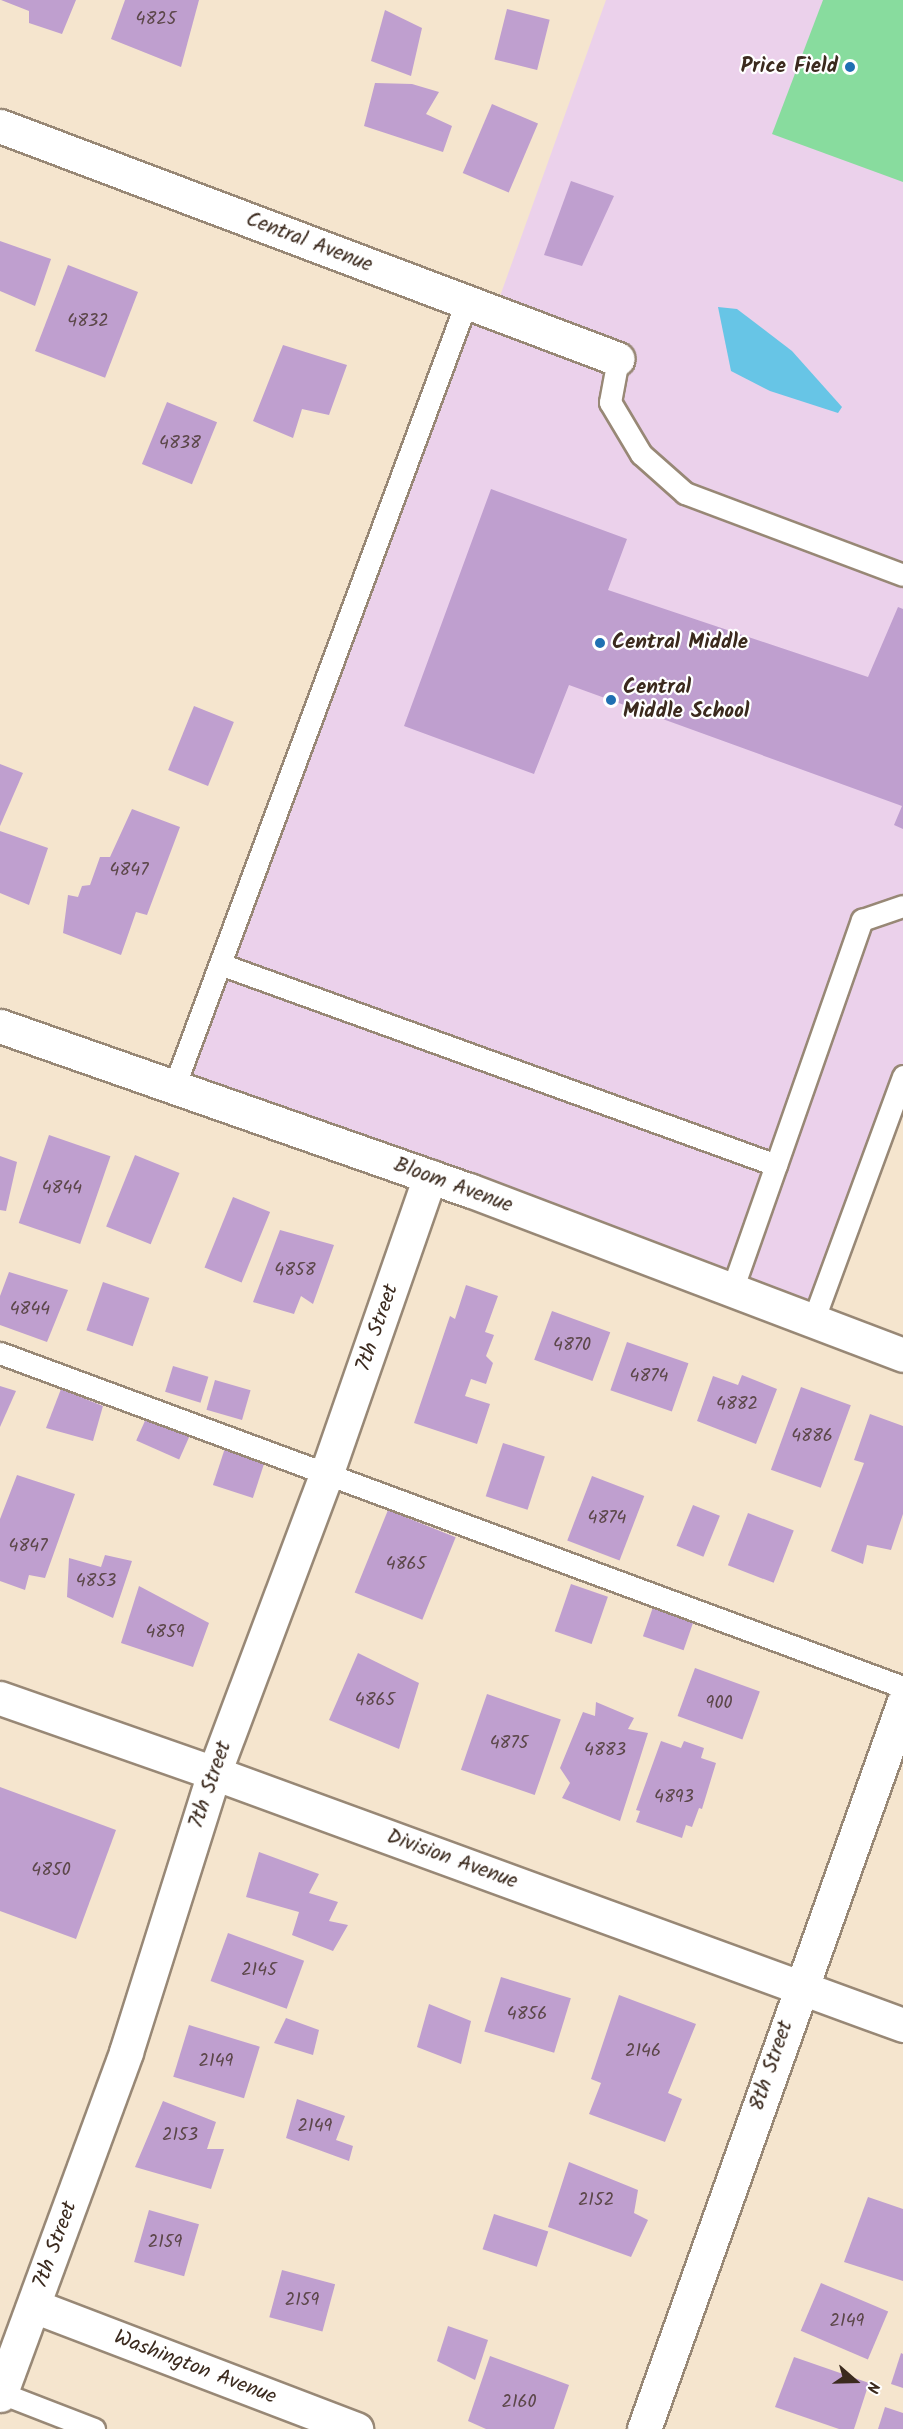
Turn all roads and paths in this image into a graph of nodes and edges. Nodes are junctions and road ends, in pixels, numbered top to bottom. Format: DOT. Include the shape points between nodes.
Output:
graph roads {
  1 [pos="0,126"];
  2 [pos="466,303"];
  3 [pos="618,359"];
  4 [pos="903,575"];
  5 [pos="903,906"];
  6 [pos="220,964"];
  7 [pos="0,1026"];
  8 [pos="903,1076"];
  9 [pos="174,1087"];
  10 [pos="776,1165"];
  11 [pos="430,1176"];
  12 [pos="732,1290"];
  13 [pos="813,1321"];
  14 [pos="0,1353"];
  15 [pos="903,1355"];
  16 [pos="327,1472"];
  17 [pos="903,1687"];
  18 [pos="0,1698"];
  19 [pos="903,1704"];
  20 [pos="214,1773"];
  21 [pos="800,1987"];
  22 [pos="903,2025"];
  23 [pos="34,2306"];
  24 [pos="0,2394"];
  25 [pos="94,2429"];
  26 [pos="356,2429"];
  27 [pos="645,2429"];
  1 -- 2 [label="street, Central Avenue"];
  2 -- 3 [label="street, Central Avenue"];
  2 -- 6 [label="lane"];
  3 -- 4 [label="lane" via="610,402 640,453 685,492"];
  5 -- 10 [label="lane" via="862,920"];
  6 -- 9 [label="lane"];
  6 -- 10 [label="lane"];
  7 -- 9 [label="street, Bloom Avenue"];
  8 -- 13 [label="lane"];
  9 -- 11 [label="street, Bloom Avenue"];
  10 -- 12 [label="lane"];
  11 -- 12 [label="street, Bloom Avenue"];
  11 -- 16 [label="street, 7th Street"];
  12 -- 13 [label="street, Bloom Avenue"];
  13 -- 15 [label="street, Bloom Avenue"];
  14 -- 16 [label="lane"];
  16 -- 17 [label="lane"];
  16 -- 20 [label="street, 7th Street"];
  18 -- 20 [label="street, Division Avenue"];
  19 -- 21 [label="street, 8th Street"];
  20 -- 21 [label="street, Division Avenue"];
  20 -- 23 [label="street, 7th Street" via="126,2052"];
  21 -- 22 [label="street, Division Avenue"];
  21 -- 27 [label="street, 8th Street"];
  23 -- 24 [label="street, 7th Street"];
  23 -- 26 [label="street, Washington Avenue"];
  24 -- 25 [label="lane"];
}
